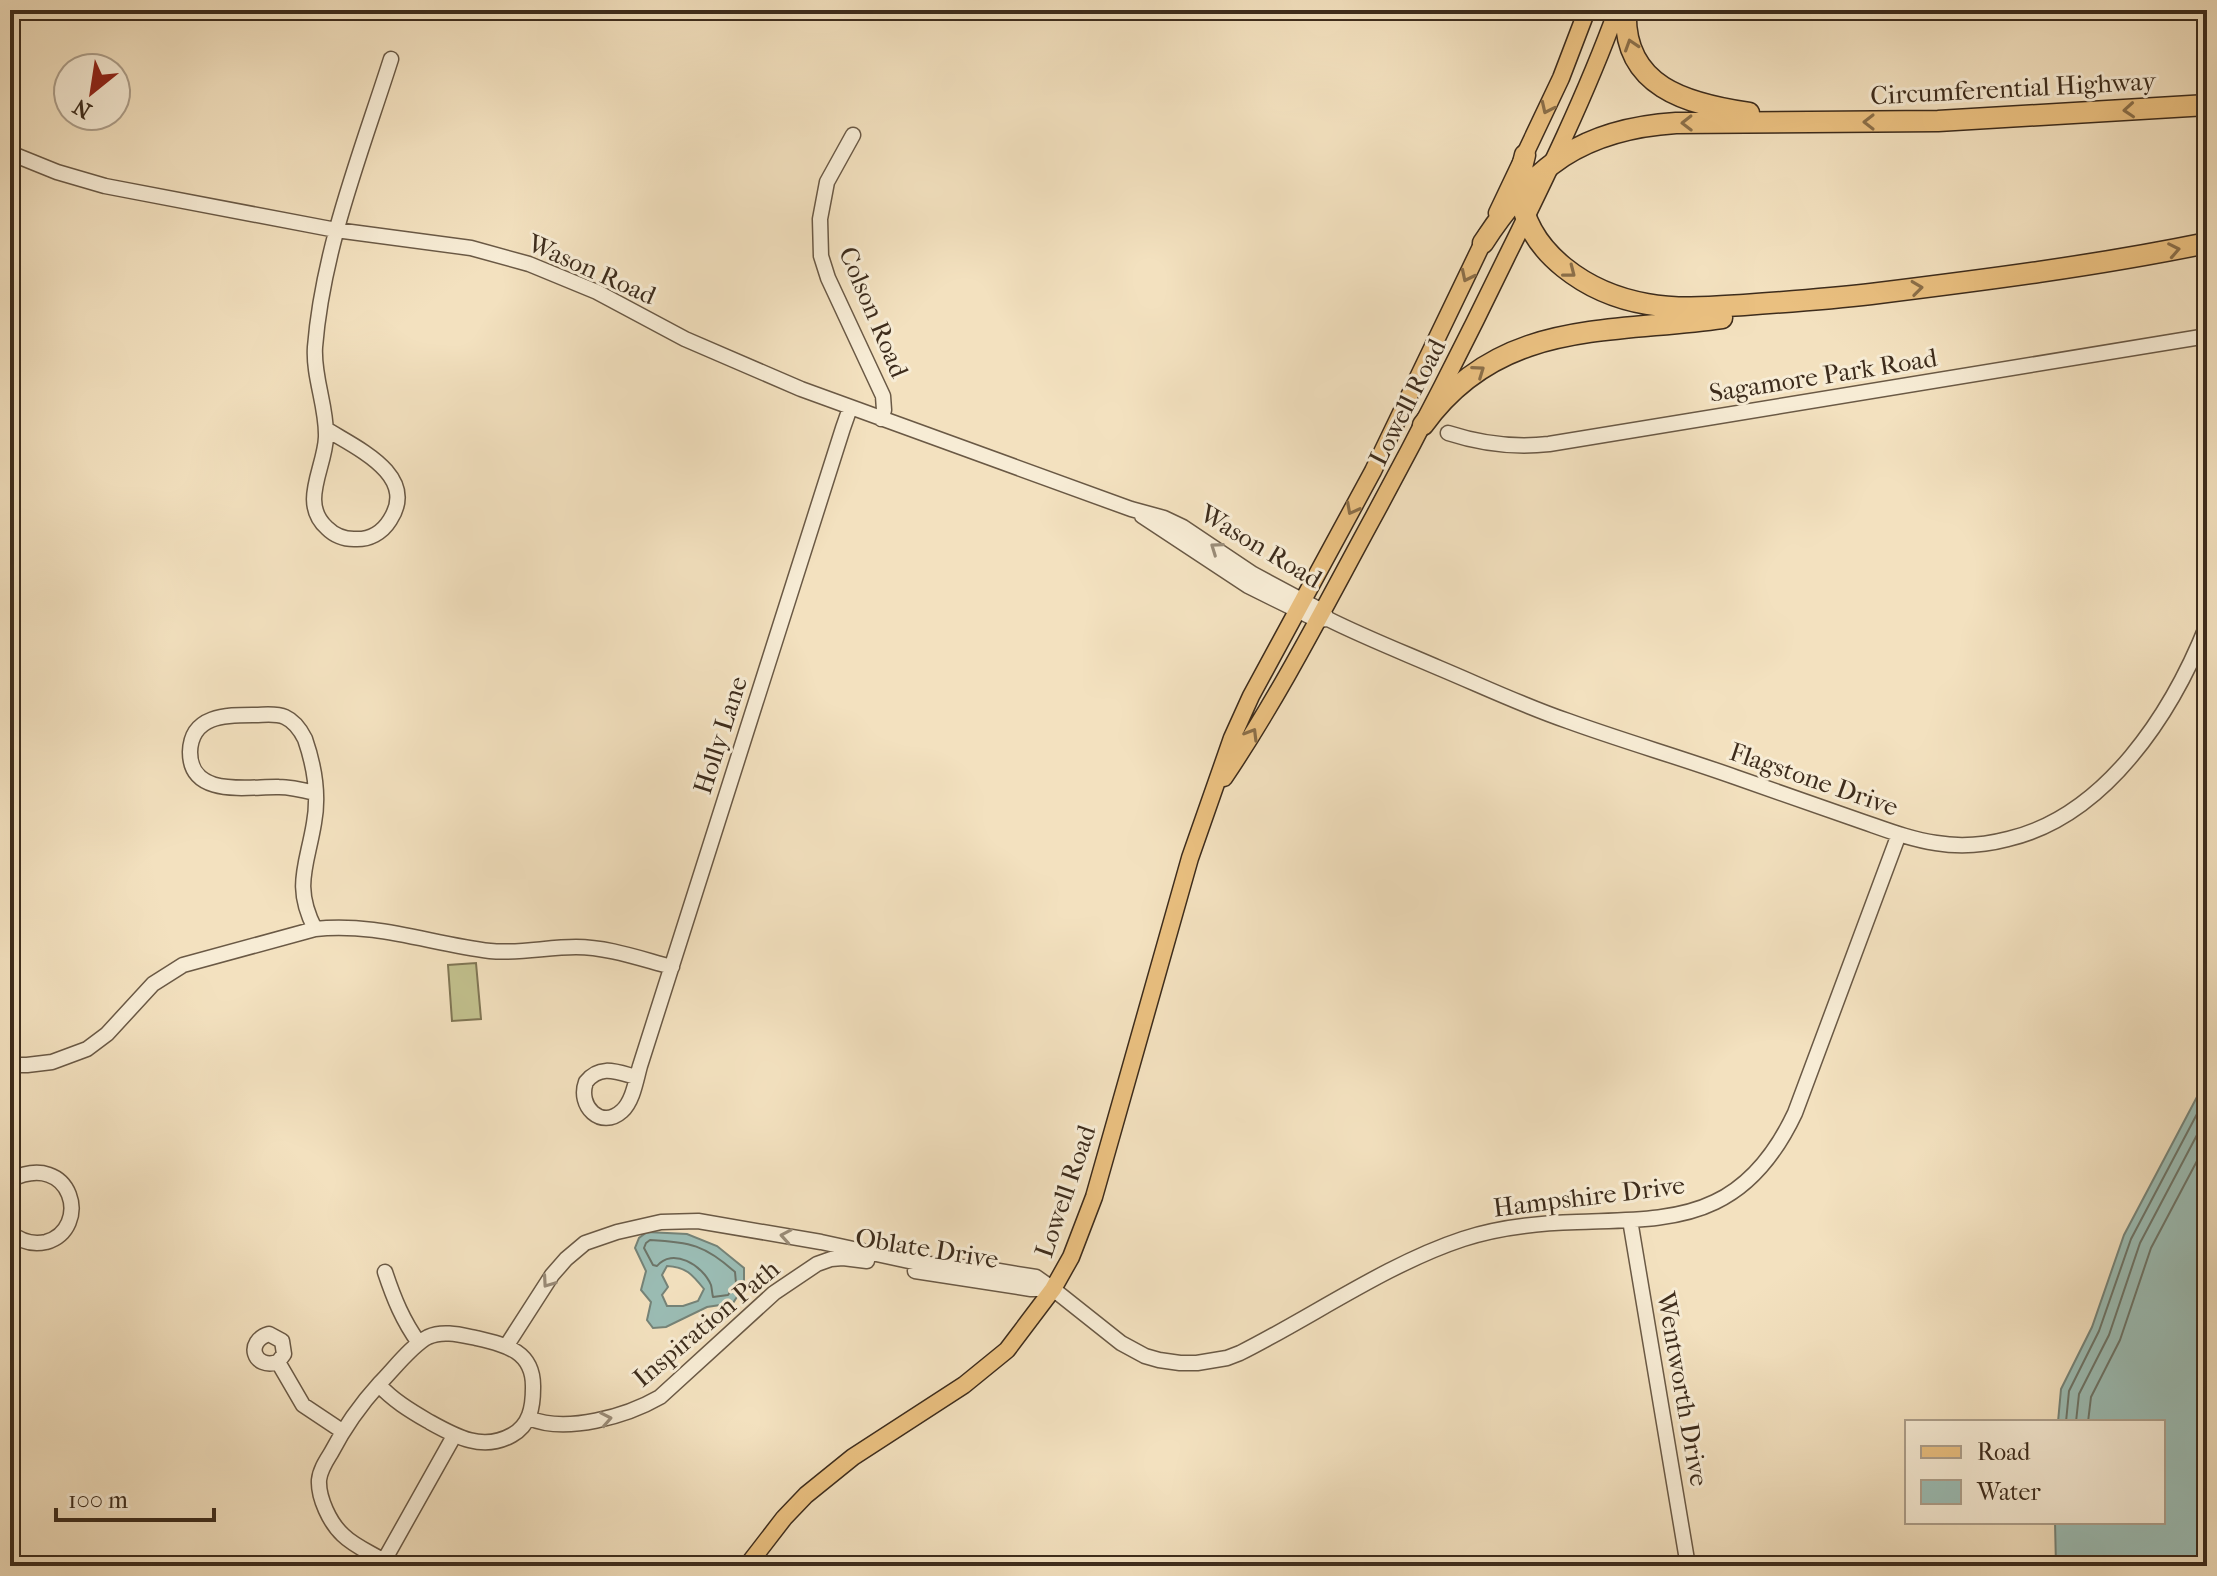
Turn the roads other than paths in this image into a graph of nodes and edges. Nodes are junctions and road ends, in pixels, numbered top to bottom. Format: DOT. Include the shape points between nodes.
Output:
graph roads {
  1 [pos="1587,10"];
  2 [pos="1617,10"];
  3 [pos="1626,10"];
  4 [pos="391,59"];
  5 [pos="2207,105"];
  6 [pos="1821,121"];
  7 [pos="853,135"];
  8 [pos="10,153"];
  9 [pos="1525,155"];
  10 [pos="1554,161"];
  11 [pos="1520,192"];
  12 [pos="1527,217"];
  13 [pos="336,230"];
  14 [pos="1483,243"];
  15 [pos="2207,243"];
  16 [pos="1840,297"];
  17 [pos="2207,336"];
  18 [pos="850,408"];
  19 [pos="881,419"];
  20 [pos="1423,425"];
  21 [pos="326,429"];
  22 [pos="1448,433"];
  23 [pos="1300,605"];
  24 [pos="1322,617"];
  25 [pos="2207,625"];
  26 [pos="315,793"];
  27 [pos="1209,800"];
  28 [pos="1899,834"];
  29 [pos="315,929"];
  30 [pos="672,967"];
  31 [pos="10,1065"];
  32 [pos="636,1077"];
  33 [pos="10,1180"];
  34 [pos="1630,1220"];
  35 [pos="10,1232"];
  36 [pos="821,1242"];
  37 [pos="817,1264"];
  38 [pos="385,1272"];
  39 [pos="1053,1289"];
  40 [pos="419,1343"];
  41 [pos="507,1345"];
  42 [pos="278,1362"];
  43 [pos="379,1385"];
  44 [pos="529,1418"];
  45 [pos="342,1431"];
  46 [pos="454,1436"];
  47 [pos="383,1563"];
  48 [pos="747,1566"];
  49 [pos="1688,1566"];
  1 -- 9 [label="main road, Lowell Road, one-way"];
  2 -- 10 [label="main road, Lowell Road"];
  6 -- 3 [label="highway, one-way" via="1722,108 1666,90 1645,73 1633,53"];
  4 -- 13 [label="street"];
  5 -- 6 [label="highway, Circumferential Highway, one-way" via="1976,119"];
  6 -- 10 [label="highway, one-way" via="1647,126 1599,138"];
  7 -- 19 [label="street, Colson Road" via="827,182 821,206 821,256 883,396"];
  8 -- 13 [label="street, Wason Road" via="105,186"];
  9 -- 11 [label="highway"];
  9 -- 14 [label="main road, Lowell Road"];
  10 -- 11 [label="highway"];
  10 -- 12 [label="main road, Lowell Road"];
  11 -- 12 [label="highway"];
  11 -- 14 [label="highway"];
  12 -- 16 [label="highway, one-way" via="1566,270 1599,290 1637,302 1705,307"];
  12 -- 20 [label="main road, Lowell Road"];
  13 -- 18 [label="street, Wason Road" via="459,246 529,264 597,292 730,360"];
  13 -- 21 [label="street" via="315,351"];
  14 -- 23 [label="main road, Lowell Road, one-way" via="1384,450"];
  16 -- 15 [label="highway, one-way" via="2069,269"];
  20 -- 16 [label="highway, one-way" via="1476,372 1535,342"];
  17 -- 22 [label="street, Sagamore Park Road" via="1549,444 1496,445"];
  18 -- 19 [label="street, Wason Road"];
  18 -- 30 [label="street, Holly Lane"];
  19 -- 23 [label="street, Wason Road" via="1183,527"];
  20 -- 24 [label="main road, Lowell Road"];
  21 -- 21 [label="street" via="313,490 317,517 343,538 370,537 394,512 397,491 392,478 378,462"];
  23 -- 24 [label="street, Wason Road"];
  23 -- 27 [label="main road, Lowell Road" via="1246,707"];
  27 -- 24 [label="main road, Lowell Road, one-way"];
  24 -- 28 [label="street, Flagstone Drive" via="1511,700"];
  25 -- 28 [label="street, Flagstone Drive" via="2152,728 2114,776 2077,809 2034,831 1986,844 1938,844"];
  26 -- 26 [label="street" via="304,739 285,717 218,717 193,737 193,765 209,783"];
  26 -- 29 [label="street" via="315,822 302,881 305,910"];
  27 -- 39 [label="main road, Lowell Road" via="1094,1197"];
  28 -- 34 [label="street, Hampshire Drive" via="1785,1135 1754,1173 1715,1202"];
  29 -- 30 [label="street" via="370,928 500,952 586,948"];
  29 -- 31 [label="street" via="183,965 153,984 87,1049 52,1062"];
  30 -- 32 [label="street, Holly Lane"];
  33 -- 35 [label="street" via="31,1172 48,1174 63,1185 71,1206 65,1228 52,1239 29,1243"];
  34 -- 39 [label="street, Hampshire Drive" via="1521,1226 1461,1239 1393,1269 1240,1353 1197,1363 1170,1362 1133,1350"];
  34 -- 49 [label="street, Wentworth Drive"];
  36 -- 37 [label="street, Oblate Drive"];
  36 -- 39 [label="street, Oblate Drive" via="918,1263 1036,1277"];
  36 -- 41 [label="street, Oblate Drive, one-way" via="698,1221 617,1232 585,1243 566,1259"];
  37 -- 39 [label="street, Oblate Drive" via="858,1259"];
  44 -- 37 [label="street, Inspiration Path, one-way" via="553,1424 594,1421 643,1407 774,1293"];
  38 -- 40 [label="street" via="395,1304"];
  39 -- 48 [label="main road, Lowell Road" via="1007,1350 817,1486"];
  40 -- 41 [label="street" via="450,1334"];
  40 -- 43 [label="street"];
  41 -- 44 [label="street" via="526,1360 533,1378"];
  42 -- 45 [label="street" via="303,1405"];
  43 -- 45 [label="street"];
  43 -- 46 [label="street" via="400,1405"];
  44 -- 46 [label="street" via="515,1434 498,1442"];
  45 -- 47 [label="street" via="319,1479 321,1495 343,1535"];
  46 -- 47 [label="street"];
}
